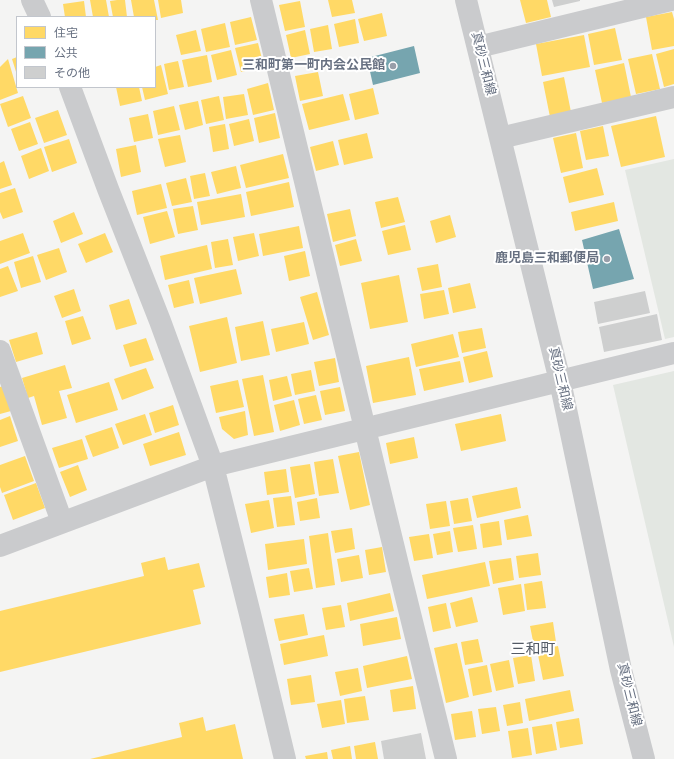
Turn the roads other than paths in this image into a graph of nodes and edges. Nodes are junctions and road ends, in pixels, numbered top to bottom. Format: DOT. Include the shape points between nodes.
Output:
graph roads {
  1 [pos="32,0"];
  2 [pos="261,0"];
  3 [pos="466,0"];
  4 [pos="671,0"];
  5 [pos="40,16"];
  6 [pos="478,47"];
  7 [pos="70,88"];
  8 [pos="674,97"];
  9 [pos="500,138"];
  10 [pos="0,351"];
  11 [pos="674,353"];
  12 [pos="560,381"];
  13 [pos="365,429"];
  14 [pos="213,466"];
  15 [pos="62,522"];
  16 [pos="0,546"];
  17 [pos="285,759"];
  18 [pos="446,759"];
  19 [pos="644,759"];
  1 -- 5 [label="street"];
  2 -- 13 [label="street"];
  3 -- 6 [label="street, 真砂三和線"];
  4 -- 6 [label="street"];
  6 -- 9 [label="street, 真砂三和線"];
  7 -- 14 [label="street"];
  8 -- 9 [label="street"];
  9 -- 12 [label="street, 真砂三和線"];
  10 -- 15 [label="street"];
  11 -- 12 [label="street"];
  12 -- 13 [label="street"];
  12 -- 19 [label="street, 真砂三和線" via="621,670"];
  13 -- 14 [label="street"];
  13 -- 18 [label="street"];
  14 -- 15 [label="street"];
  14 -- 17 [label="street"];
  15 -- 16 [label="street"];
}
